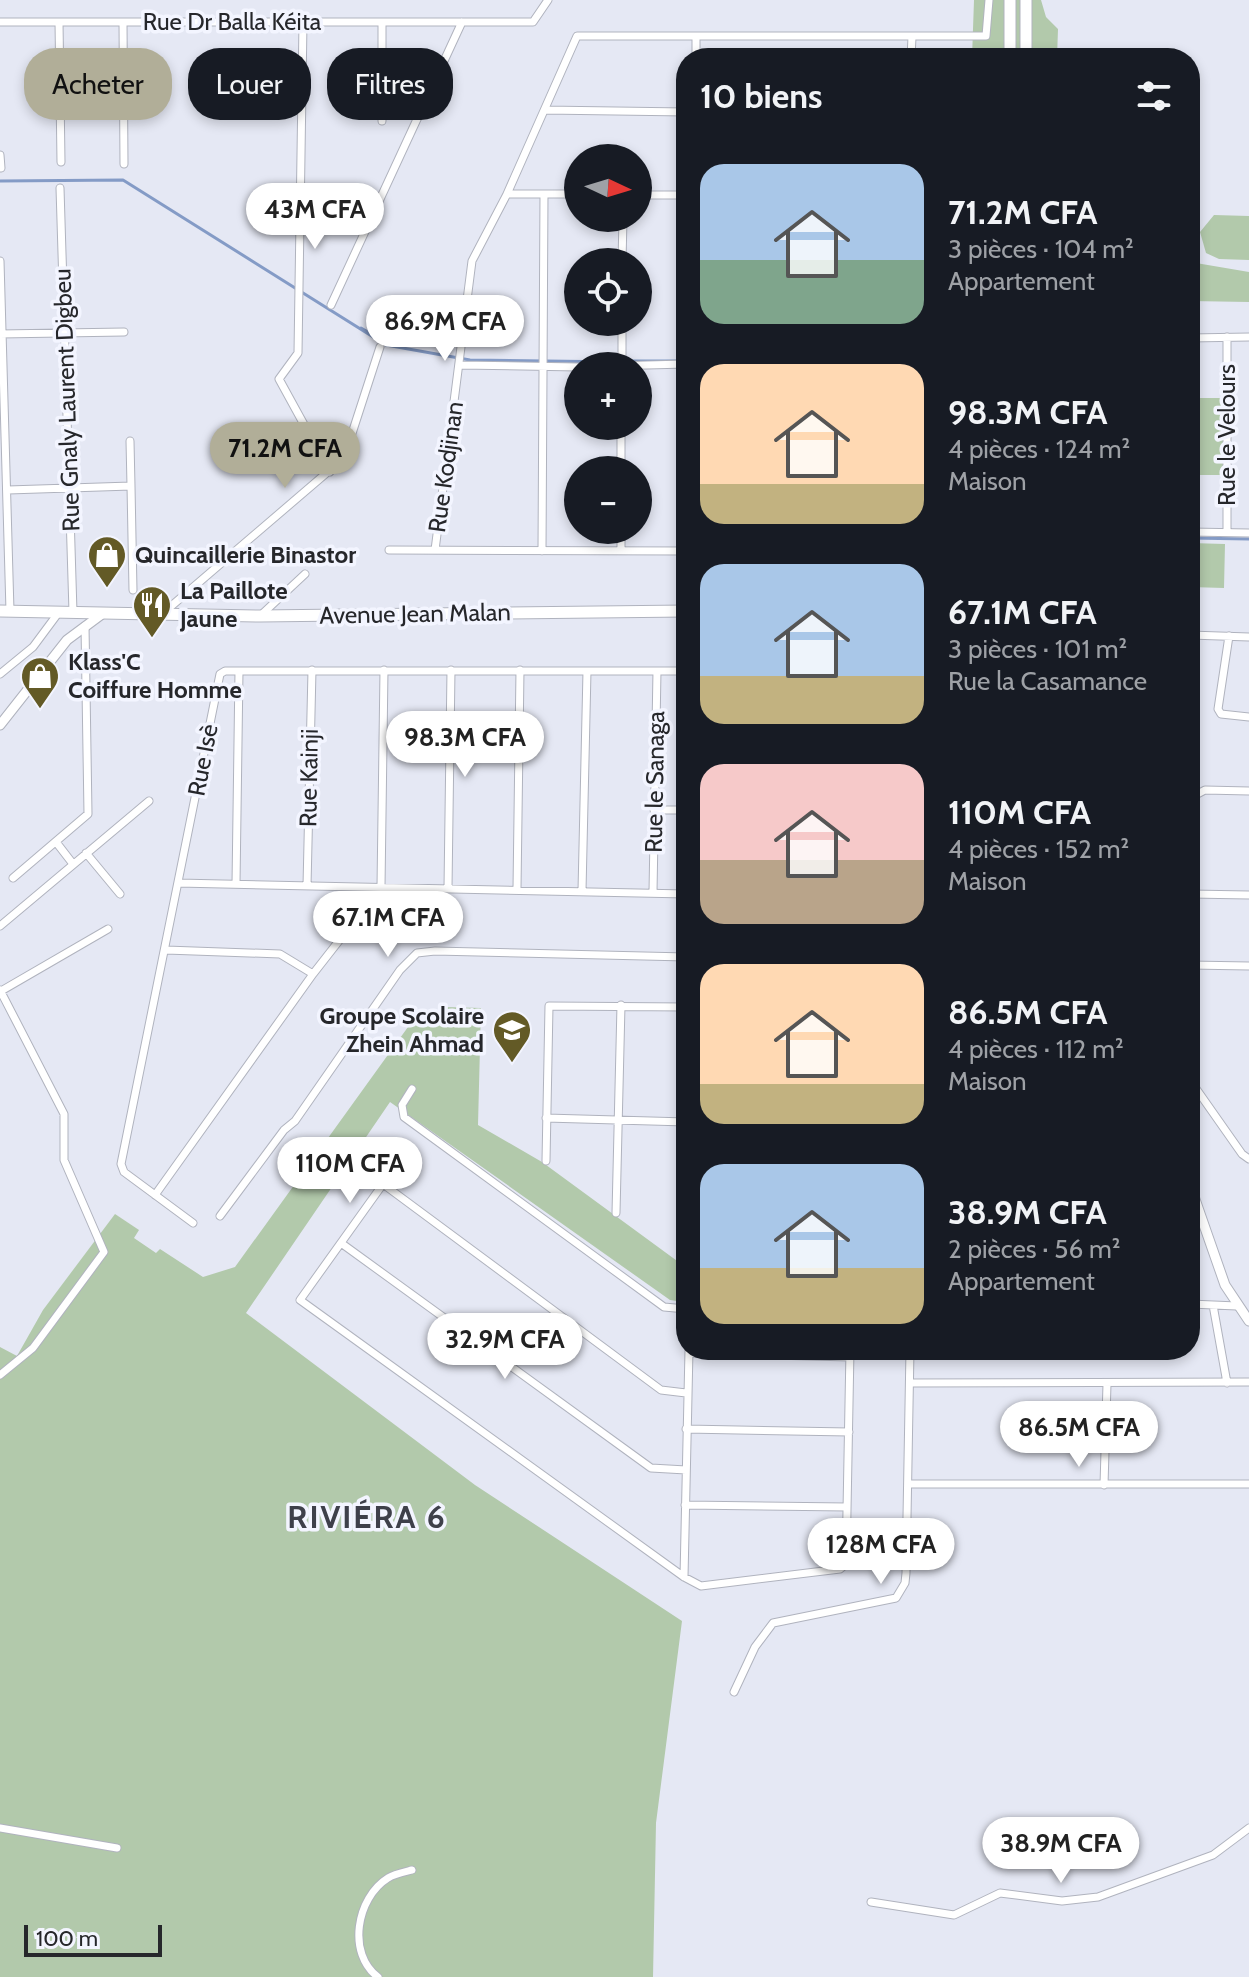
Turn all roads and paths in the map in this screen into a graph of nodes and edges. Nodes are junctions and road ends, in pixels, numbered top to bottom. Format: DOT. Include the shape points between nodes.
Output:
graph roads {
  1 [pos="548,0"];
  2 [pos="989,0"];
  3 [pos="1010,0"];
  4 [pos="1026,0"];
  5 [pos="0,22"];
  6 [pos="59,22"];
  7 [pos="123,22"];
  8 [pos="303,22"];
  9 [pos="382,22"];
  10 [pos="462,22"];
  11 [pos="696,36"];
  12 [pos="912,37"];
  13 [pos="696,48"];
  14 [pos="911,48"];
  15 [pos="1010,48"];
  16 [pos="1026,48"];
  17 [pos="545,110"];
  18 [pos="676,112"];
  19 [pos="382,121"];
  20 [pos="0,155"];
  21 [pos="61,162"];
  22 [pos="124,164"];
  23 [pos="1,168"];
  24 [pos="60,188"];
  25 [pos="507,194"];
  26 [pos="544,194"];
  27 [pos="564,194"];
  28 [pos="652,195"];
  29 [pos="676,195"];
  30 [pos="0,261"];
  31 [pos="331,305"];
  32 [pos="124,332"];
  33 [pos="66,333"];
  34 [pos="1,334"];
  35 [pos="1227,337"];
  36 [pos="1249,337"];
  37 [pos="1200,338"];
  38 [pos="380,347"];
  39 [pos="676,364"];
  40 [pos="460,365"];
  41 [pos="652,365"];
  42 [pos="564,367"];
  43 [pos="541,368"];
  44 [pos="130,441"];
  45 [pos="330,472"];
  46 [pos="131,486"];
  47 [pos="70,489"];
  48 [pos="8,490"];
  49 [pos="1200,532"];
  50 [pos="1227,532"];
  51 [pos="1249,533"];
  52 [pos="621,544"];
  53 [pos="389,550"];
  54 [pos="435,550"];
  55 [pos="542,551"];
  56 [pos="621,551"];
  57 [pos="676,551"];
  58 [pos="305,574"];
  59 [pos="133,590"];
  60 [pos="5,611"];
  61 [pos="676,611"];
  62 [pos="59,612"];
  63 [pos="73,612"];
  64 [pos="102,614"];
  65 [pos="162,614"];
  66 [pos="260,616"];
  67 [pos="85,623"];
  68 [pos="1200,635"];
  69 [pos="1229,636"];
  70 [pos="1249,637"];
  71 [pos="312,670"];
  72 [pos="384,670"];
  73 [pos="451,670"];
  74 [pos="520,670"];
  75 [pos="239,671"];
  76 [pos="587,671"];
  77 [pos="657,671"];
  78 [pos="676,671"];
  79 [pos="0,674"];
  80 [pos="1249,717"];
  81 [pos="0,725"];
  82 [pos="1249,791"];
  83 [pos="1200,793"];
  84 [pos="149,801"];
  85 [pos="654,810"];
  86 [pos="676,810"];
  87 [pos="56,842"];
  88 [pos="86,853"];
  89 [pos="73,864"];
  90 [pos="13,878"];
  91 [pos="178,883"];
  92 [pos="236,884"];
  93 [pos="307,886"];
  94 [pos="381,887"];
  95 [pos="448,888"];
  96 [pos="517,889"];
  97 [pos="582,891"];
  98 [pos="653,892"];
  99 [pos="676,893"];
  100 [pos="120,894"];
  101 [pos="1200,894"];
  102 [pos="1249,895"];
  103 [pos="0,926"];
  104 [pos="108,929"];
  105 [pos="166,950"];
  106 [pos="676,957"];
  107 [pos="1200,965"];
  108 [pos="1249,966"];
  109 [pos="313,974"];
  110 [pos="0,991"];
  111 [pos="621,1005"];
  112 [pos="676,1007"];
  113 [pos="412,1089"];
  114 [pos="1200,1094"];
  115 [pos="546,1118"];
  116 [pos="618,1121"];
  117 [pos="676,1122"];
  118 [pos="1249,1159"];
  119 [pos="546,1161"];
  120 [pos="155,1195"];
  121 [pos="616,1213"];
  122 [pos="1200,1214"];
  123 [pos="220,1216"];
  124 [pos="193,1223"];
  125 [pos="341,1243"];
  126 [pos="1200,1304"];
  127 [pos="1213,1305"];
  128 [pos="1237,1306"];
  129 [pos="676,1308"];
  130 [pos="1249,1321"];
  131 [pos="688,1360"];
  132 [pos="850,1360"];
  133 [pos="910,1360"];
  134 [pos="0,1375"];
  135 [pos="1249,1382"];
  136 [pos="910,1383"];
  137 [pos="1227,1383"];
  138 [pos="1107,1384"];
  139 [pos="686,1393"];
  140 [pos="686,1429"];
  141 [pos="849,1432"];
  142 [pos="686,1470"];
  143 [pos="909,1484"];
  144 [pos="1249,1484"];
  145 [pos="1104,1485"];
  146 [pos="685,1505"];
  147 [pos="847,1507"];
  148 [pos="684,1577"];
  149 [pos="734,1692"];
  150 [pos="0,1828"];
  151 [pos="1249,1828"];
  152 [pos="117,1848"];
  153 [pos="412,1870"];
  154 [pos="871,1902"];
  155 [pos="378,1977"];
  1 -- 10 [label="street, Rue Dr Balla Kéita" via="537,21"];
  2 -- 12 [label="street, Rue Kodjinan" via="986,36"];
  3 -- 15 [label="main road"];
  4 -- 16 [label="main road"];
  5 -- 6 [label="street, Rue Dr Balla Kéita"];
  6 -- 7 [label="street, Rue Dr Balla Kéita"];
  6 -- 21 [label="street"];
  7 -- 8 [label="street, Rue Dr Balla Kéita"];
  7 -- 22 [label="street"];
  8 -- 9 [label="street, Rue Dr Balla Kéita"];
  8 -- 45 [label="street" via="298,353 279,379"];
  9 -- 10 [label="street, Rue Dr Balla Kéita"];
  9 -- 19 [label="street"];
  10 -- 31 [label="street"];
  11 -- 12 [label="street, Rue Kodjinan"];
  11 -- 13 [label="street"];
  11 -- 17 [label="street, Rue Kodjinan" via="579,35"];
  12 -- 14 [label="street"];
  17 -- 18 [label="street"];
  17 -- 25 [label="street, Rue Kodjinan"];
  20 -- 23 [label="street"];
  24 -- 33 [label="street, Rue Gnaly Laurent Digbeu"];
  25 -- 26 [label="street"];
  25 -- 40 [label="street, Rue Kodjinan" via="472,261"];
  26 -- 27 [label="street"];
  26 -- 43 [label="street"];
  28 -- 29 [label="street"];
  30 -- 34 [label="street"];
  32 -- 33 [label="street"];
  33 -- 34 [label="street"];
  33 -- 47 [label="street, Rue Gnaly Laurent Digbeu"];
  34 -- 48 [label="street"];
  35 -- 36 [label="street"];
  35 -- 37 [label="street"];
  35 -- 50 [label="street, Rue le Velours"];
  38 -- 45 [label="street" via="344,458"];
  39 -- 41 [label="street"];
  40 -- 43 [label="street"];
  40 -- 54 [label="street, Rue Kodjinan"];
  42 -- 43 [label="street"];
  43 -- 55 [label="street"];
  44 -- 46 [label="street"];
  45 -- 65 [label="street"];
  46 -- 47 [label="street"];
  46 -- 59 [label="street"];
  47 -- 48 [label="street"];
  47 -- 63 [label="street, Rue Gnaly Laurent Digbeu"];
  48 -- 60 [label="street"];
  49 -- 50 [label="street"];
  50 -- 51 [label="street"];
  52 -- 56 [label="street"];
  53 -- 54 [label="street"];
  54 -- 55 [label="street"];
  55 -- 56 [label="street"];
  56 -- 57 [label="street"];
  58 -- 66 [label="street"];
  60 -- 62 [label="main road, Avenue Jean Malan"];
  61 -- 66 [label="main road, Avenue Jean Malan"];
  62 -- 63 [label="main road, Avenue Jean Malan"];
  62 -- 79 [label="street" via="33,647"];
  63 -- 64 [label="main road, Avenue Jean Malan"];
  64 -- 65 [label="main road, Avenue Jean Malan"];
  64 -- 67 [label="street"];
  65 -- 66 [label="main road, Avenue Jean Malan"];
  67 -- 81 [label="street"];
  67 -- 87 [label="street" via="88,814"];
  68 -- 69 [label="street"];
  69 -- 70 [label="street"];
  69 -- 80 [label="street" via="1218,709 1227,716"];
  71 -- 72 [label="street"];
  71 -- 75 [label="street"];
  71 -- 93 [label="street, Rue Kainji"];
  72 -- 73 [label="street"];
  72 -- 94 [label="street"];
  73 -- 74 [label="street"];
  73 -- 95 [label="street"];
  74 -- 76 [label="street"];
  74 -- 96 [label="street"];
  75 -- 91 [label="street, Rue Isè" via="220,674"];
  75 -- 92 [label="street"];
  76 -- 77 [label="street"];
  76 -- 97 [label="street"];
  77 -- 78 [label="street"];
  77 -- 85 [label="street, Rue le Sanaga"];
  82 -- 83 [label="street"];
  84 -- 88 [label="street"];
  85 -- 86 [label="street"];
  85 -- 98 [label="street, Rue le Sanaga"];
  87 -- 89 [label="street"];
  87 -- 90 [label="street"];
  88 -- 89 [label="street"];
  88 -- 100 [label="street"];
  89 -- 103 [label="street"];
  91 -- 92 [label="street"];
  91 -- 105 [label="street, Rue Isè"];
  92 -- 93 [label="street"];
  93 -- 94 [label="street"];
  94 -- 95 [label="street"];
  94 -- 109 [label="street"];
  95 -- 96 [label="street"];
  96 -- 97 [label="street"];
  97 -- 98 [label="street"];
  98 -- 99 [label="street"];
  101 -- 102 [label="street"];
  104 -- 110 [label="street"];
  105 -- 109 [label="street" via="280,954"];
  105 -- 120 [label="street, Rue Isè" via="121,1164"];
  106 -- 123 [label="street" via="417,953"];
  107 -- 108 [label="street"];
  109 -- 120 [label="street"];
  110 -- 134 [label="street" via="64,1114 64,1160 104,1252 33,1348"];
  111 -- 112 [label="street"];
  111 -- 115 [label="street" via="549,1006"];
  111 -- 116 [label="street"];
  113 -- 129 [label="street" via="402,1105 404,1117 664,1307"];
  114 -- 118 [label="street"];
  115 -- 116 [label="street"];
  115 -- 119 [label="street"];
  116 -- 117 [label="street"];
  116 -- 121 [label="street"];
  120 -- 124 [label="street, Rue Isè"];
  122 -- 128 [label="street"];
  125 -- 139 [label="street" via="383,1184 661,1390"];
  125 -- 142 [label="street" via="651,1468"];
  125 -- 148 [label="street" via="300,1300"];
  126 -- 127 [label="street"];
  127 -- 128 [label="street"];
  127 -- 137 [label="street"];
  128 -- 130 [label="street"];
  131 -- 139 [label="street"];
  132 -- 141 [label="street"];
  133 -- 136 [label="street"];
  135 -- 137 [label="street"];
  136 -- 138 [label="street"];
  136 -- 143 [label="street"];
  137 -- 138 [label="street"];
  138 -- 145 [label="street"];
  139 -- 140 [label="street"];
  140 -- 141 [label="street"];
  140 -- 142 [label="street"];
  141 -- 147 [label="street"];
  142 -- 146 [label="street"];
  143 -- 145 [label="street"];
  143 -- 149 [label="street" via="905,1583 896,1598 773,1623"];
  144 -- 145 [label="street"];
  146 -- 147 [label="street"];
  146 -- 148 [label="street"];
  147 -- 148 [label="street" via="846,1564 840,1569 701,1586"];
  150 -- 152 [label="street"];
  151 -- 154 [label="street" via="1213,1855 1098,1897 1062,1901 1000,1893 954,1915"];
  153 -- 155 [label="street" via="378,1886 362,1918 361,1959"];
}
